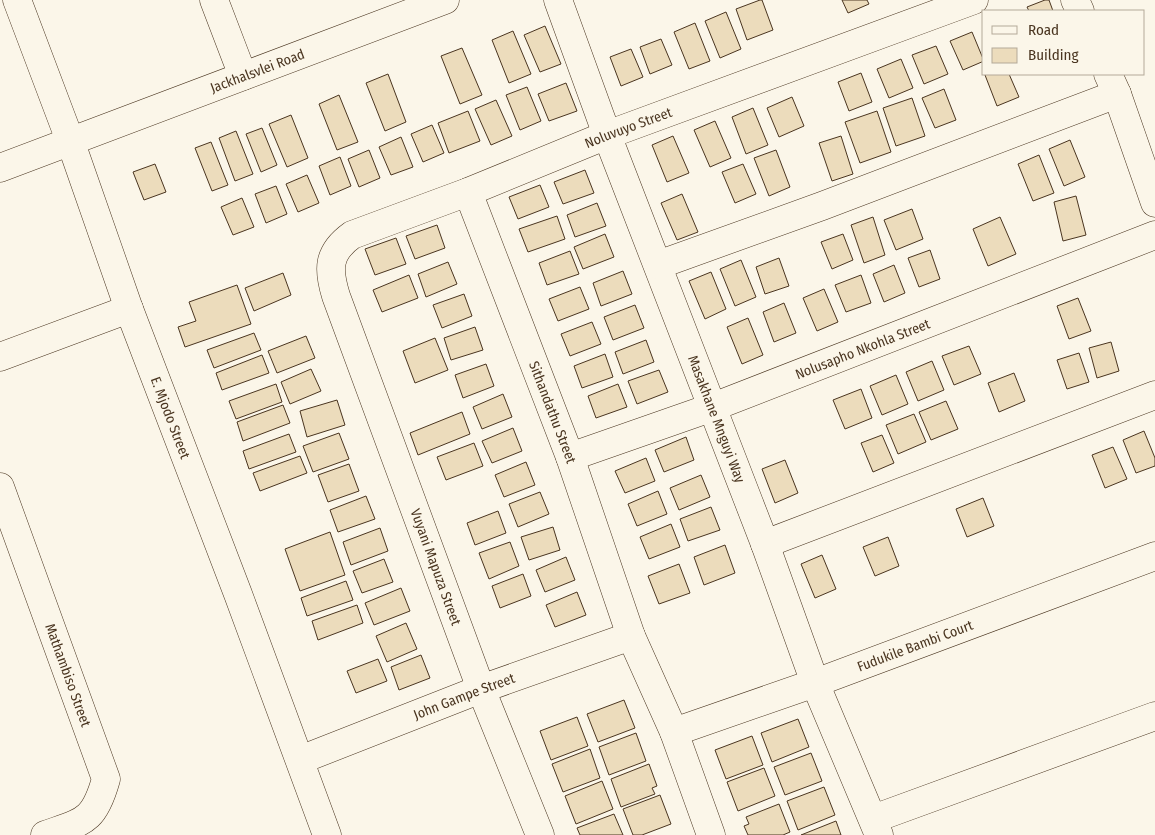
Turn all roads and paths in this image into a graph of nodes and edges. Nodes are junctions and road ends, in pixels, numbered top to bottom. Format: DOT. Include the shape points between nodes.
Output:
graph roads {
  1 [pos="17,0"];
  2 [pos="214,0"];
  3 [pos="445,0"];
  4 [pos="558,0"];
  5 [pos="974,0"];
  6 [pos="243,76"];
  7 [pos="1113,84"];
  8 [pos="607,135"];
  9 [pos="71,143"];
  10 [pos="0,168"];
  11 [pos="468,192"];
  12 [pos="1155,203"];
  13 [pos="1155,235"];
  14 [pos="658,265"];
  15 [pos="336,296"];
  16 [pos="129,309"];
  17 [pos="0,357"];
  18 [pos="1155,395"];
  19 [pos="713,407"];
  20 [pos="570,457"];
  21 [pos="0,488"];
  22 [pos="765,544"];
  23 [pos="1155,556"];
  24 [pos="631,636"];
  25 [pos="815,683"];
  26 [pos="481,689"];
  27 [pos="1155,716"];
  28 [pos="674,732"];
  29 [pos="300,760"];
  30 [pos="876,827"];
  31 [pos="45,835"];
  32 [pos="327,835"];
  33 [pos="540,835"];
  34 [pos="711,835"];
  1 -- 9 [label="street, E. Mjodo Street"];
  2 -- 6 [label="street"];
  3 -- 6 [label="street, Jackhalsvlei Road"];
  4 -- 8 [label="street, Masakhane Mnguyi Way"];
  5 -- 8 [label="street, Noluvuyo Street"];
  6 -- 9 [label="street, Jackhalsvlei Road"];
  7 -- 12 [label="street"];
  7 -- 14 [label="street" via="822,206"];
  8 -- 11 [label="street, Noluvuyo Street"];
  8 -- 14 [label="street, Masakhane Mnguyi Way"];
  9 -- 10 [label="street, Jackhalsvlei Road"];
  9 -- 16 [label="street, E. Mjodo Street"];
  11 -- 15 [label="street, Noluvuyo Street" via="352,235 341,243 331,264 330,277"];
  11 -- 20 [label="street, Sithandathu Street"];
  13 -- 19 [label="street, Nolusapho Nkohla Street"];
  14 -- 19 [label="street, Masakhane Mnguyi Way"];
  15 -- 26 [label="street, Vuyani Mapuza Street"];
  16 -- 17 [label="street"];
  16 -- 29 [label="street, E. Mjodo Street"];
  18 -- 22 [label="street"];
  19 -- 20 [label="street, Nolusapho Nkohla Street"];
  19 -- 22 [label="street, Masakhane Mnguyi Way"];
  20 -- 24 [label="street, Sithandathu Street"];
  21 -- 31 [label="street, Mathambiso Street" via="106,779 100,799 88,817"];
  22 -- 25 [label="street, Masakhane Mnguyi Way"];
  23 -- 25 [label="street, Fudukile Bambi Court"];
  24 -- 26 [label="street, John Gampe Street"];
  24 -- 28 [label="street, Sithandathu Street"];
  25 -- 28 [label="street, Fudukile Bambi Court"];
  25 -- 30 [label="street, Masakhane Mnguyi Way"];
  26 -- 29 [label="street, John Gampe Street"];
  26 -- 33 [label="street, Vuyani Mapuza Street"];
  27 -- 30 [label="street"];
  28 -- 34 [label="street, Sithandathu Street"];
  29 -- 32 [label="street, E. Mjodo Street"];
}
